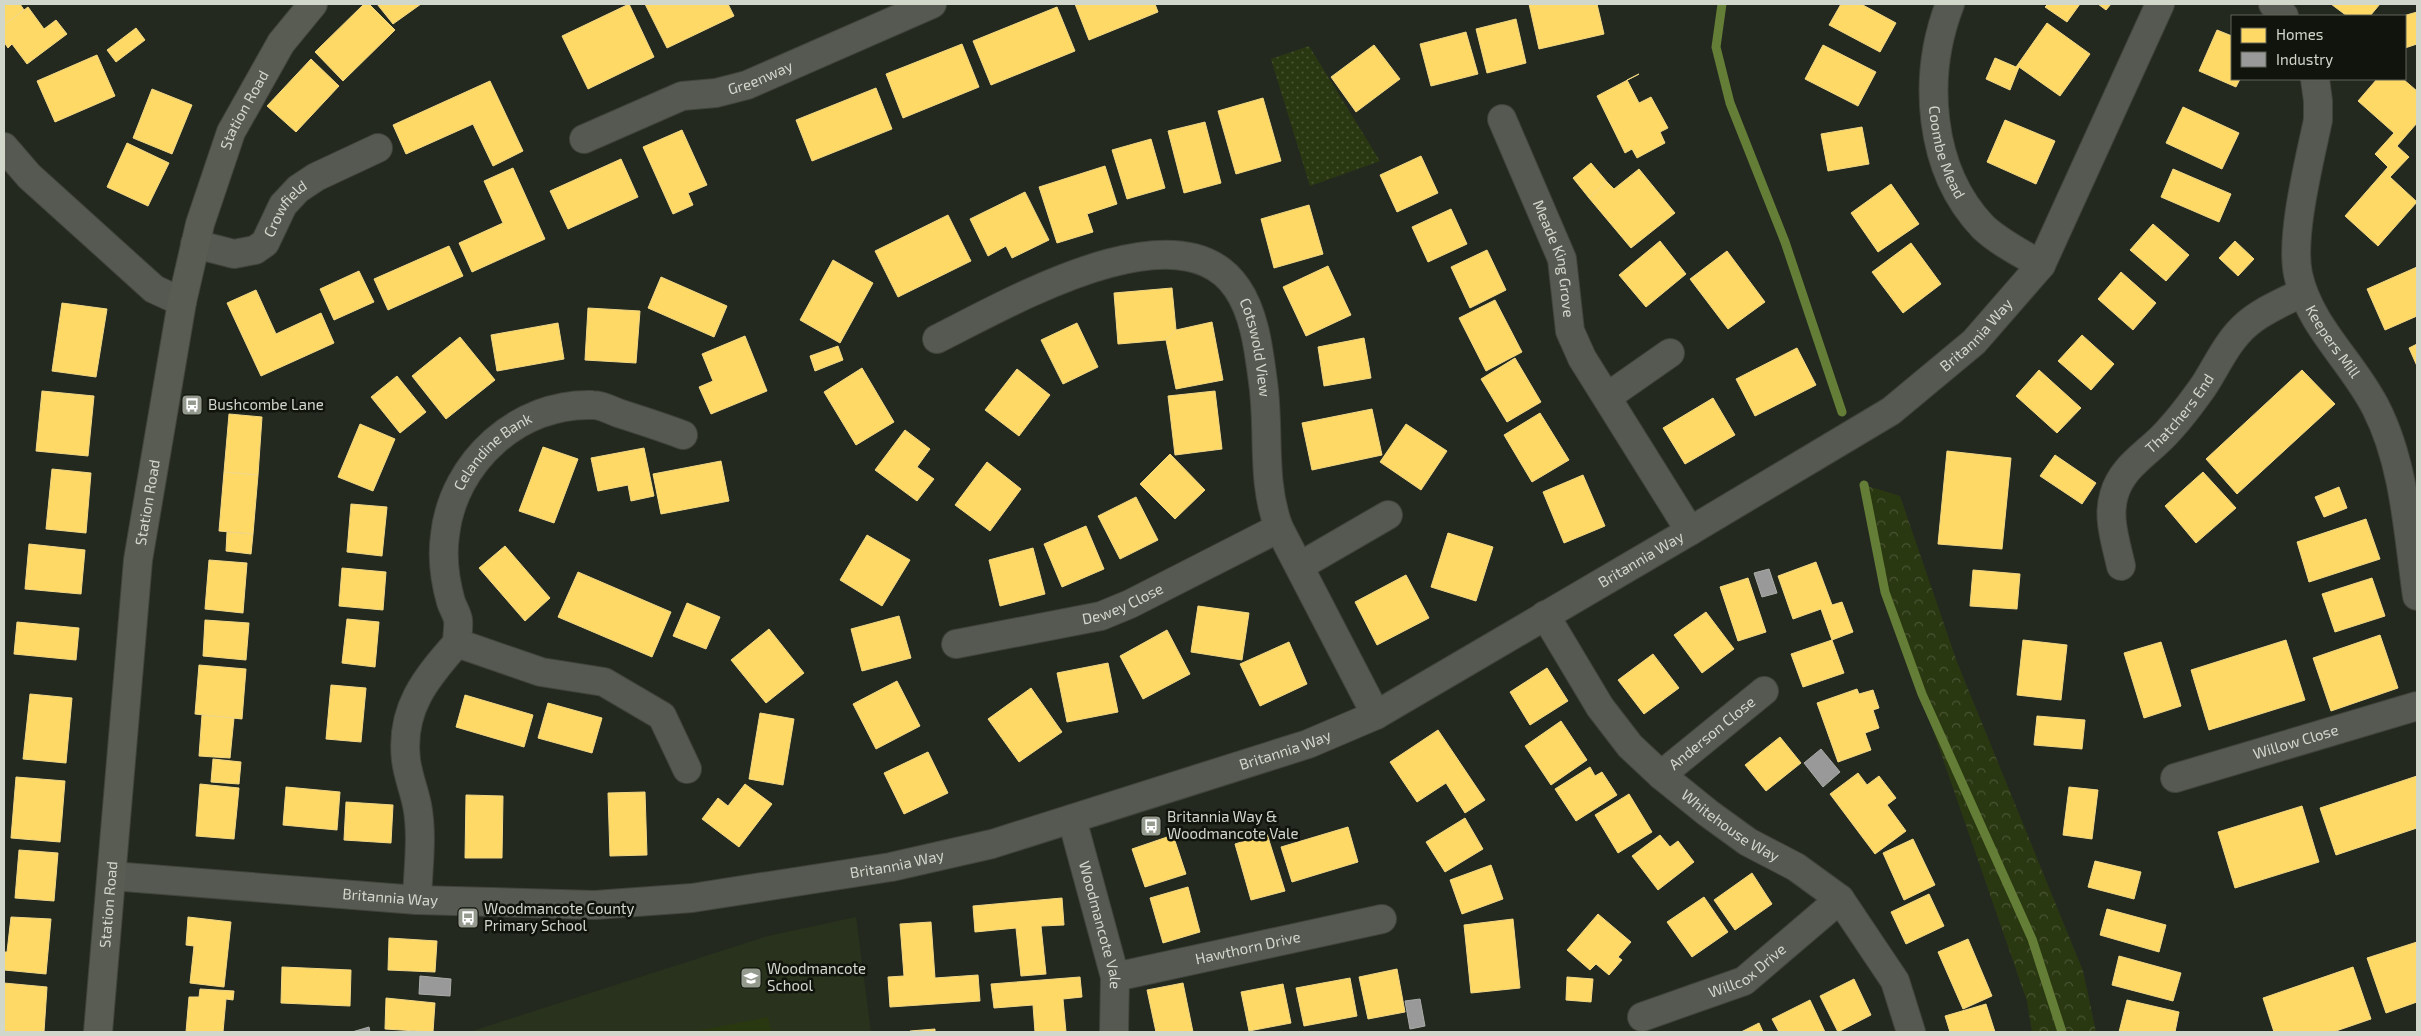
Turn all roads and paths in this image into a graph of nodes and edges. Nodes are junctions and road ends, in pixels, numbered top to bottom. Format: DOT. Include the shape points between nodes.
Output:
graph roads {
  1 [pos="313,4"];
  2 [pos="932,4"];
  3 [pos="1950,4"];
  4 [pos="2160,4"];
  5 [pos="2273,4"];
  6 [pos="2283,15"];
  7 [pos="2316,80"];
  8 [pos="1502,119"];
  9 [pos="584,139"];
  10 [pos="4,147"];
  11 [pos="378,148"];
  12 [pos="195,244"];
  13 [pos="2041,264"];
  14 [pos="2303,292"];
  15 [pos="182,302"];
  16 [pos="937,339"];
  17 [pos="1670,353"];
  18 [pos="1607,397"];
  19 [pos="683,435"];
  20 [pos="2409,482"];
  21 [pos="1388,514"];
  22 [pos="1279,528"];
  23 [pos="1690,531"];
  24 [pos="1300,566"];
  25 [pos="2121,566"];
  26 [pos="2417,596"];
  27 [pos="1545,615"];
  28 [pos="457,643"];
  29 [pos="956,644"];
  30 [pos="1764,691"];
  31 [pos="2417,706"];
  32 [pos="1376,715"];
  33 [pos="687,769"];
  34 [pos="1661,775"];
  35 [pos="2174,778"];
  36 [pos="1072,819"];
  37 [pos="112,876"];
  38 [pos="1840,899"];
  39 [pos="417,900"];
  40 [pos="1382,920"];
  41 [pos="1115,977"];
  42 [pos="1642,1018"];
  43 [pos="98,1032"];
  44 [pos="1114,1032"];
  45 [pos="1911,1032"];
  1 -- 12 [label="street, Station Road" via="281,43 231,132"];
  2 -- 9 [label="street, Greenway" via="747,85 716,94 682,96"];
  3 -- 13 [label="street, Coombe Mead" via="1937,63 1934,107 1941,152 1958,194 1983,226 1998,240"];
  4 -- 13 [label="street, Britannia Way"];
  5 -- 6 [label="street"];
  7 -- 14 [label="street, Keepers Mill" via="2318,120 2296,251"];
  8 -- 18 [label="street, Meade King Grove" via="1562,259 1570,331 1582,358"];
  10 -- 15 [label="street" via="29,176 154,289"];
  11 -- 12 [label="street, Crowfield" via="316,176 298,189 283,205 265,243 255,250 234,254"];
  12 -- 15 [label="street, Station Road"];
  13 -- 23 [label="street, Britannia Way" via="1974,342 1891,411"];
  14 -- 20 [label="street, Keepers Mill" via="2318,322 2376,407"];
  14 -- 25 [label="street, Thatchers End" via="2264,311 2246,325 2170,430 2124,472 2113,496 2111,519"];
  15 -- 37 [label="street, Station Road" via="138,560"];
  16 -- 22 [label="street, Cotswold View" via="1082,271 1142,257 1173,255 1192,257 1216,267 1241,296 1259,350 1264,385 1268,483 1272,510"];
  17 -- 18 [label="street"];
  18 -- 23 [label="street, Meade King Grove"];
  19 -- 28 [label="street, Celandine Bank" via="595,405 545,412 500,436 468,470 449,512 445,535 447,581 458,620"];
  20 -- 26 [label="street, Keepers Mill"];
  21 -- 24 [label="street"];
  22 -- 24 [label="street, Cotswold View"];
  22 -- 29 [label="street, Dewey Close" via="1101,616"];
  23 -- 27 [label="street, Britannia Way"];
  24 -- 32 [label="street, Cotswold View"];
  27 -- 32 [label="street, Britannia Way"];
  27 -- 34 [label="street, Whitehouse Way" via="1600,707 1630,746"];
  28 -- 33 [label="street" via="541,672 604,682 662,716"];
  28 -- 39 [label="street" via="421,688 407,725 406,761 417,805 419,831"];
  30 -- 34 [label="street, Anderson Close"];
  31 -- 35 [label="street, Willow Close"];
  32 -- 36 [label="street, Britannia Way" via="1308,744"];
  34 -- 38 [label="street, Whitehouse Way" via="1748,842 1796,867"];
  36 -- 39 [label="street, Britannia Way" via="992,844 891,866 692,898 595,904"];
  36 -- 41 [label="street, Woodmancote Vale"];
  37 -- 39 [label="street, Britannia Way"];
  37 -- 43 [label="street, Station Road"];
  38 -- 42 [label="street, Willcox Drive" via="1744,981"];
  38 -- 45 [label="street, Whitehouse Way" via="1895,980"];
  40 -- 41 [label="street, Hawthorn Drive"];
  41 -- 44 [label="street, Woodmancote Vale"];
}
